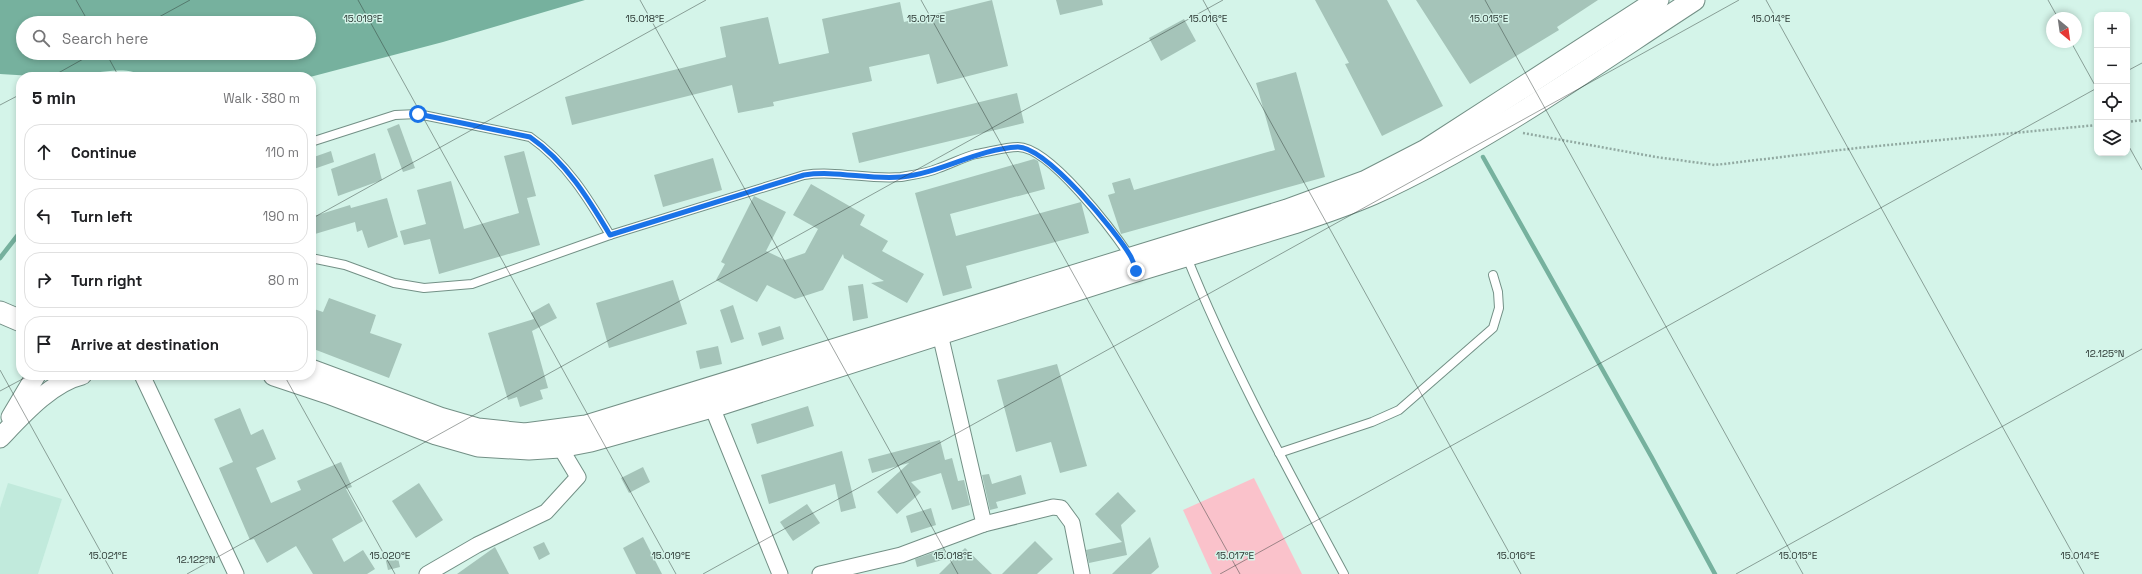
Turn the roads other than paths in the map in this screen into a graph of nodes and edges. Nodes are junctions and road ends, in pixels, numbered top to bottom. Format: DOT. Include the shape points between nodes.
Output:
graph roads {
  1 [pos="1658,0"];
  2 [pos="1694,0"];
  3 [pos="316,140"];
  4 [pos="610,235"];
  5 [pos="1184,249"];
  6 [pos="316,259"];
  7 [pos="1134,264"];
  8 [pos="1493,276"];
  9 [pos="16,307"];
  10 [pos="0,312"];
  11 [pos="16,319"];
  12 [pos="918,332"];
  13 [pos="940,334"];
  14 [pos="316,372"];
  15 [pos="33,380"];
  16 [pos="70,380"];
  17 [pos="144,380"];
  18 [pos="289,380"];
  19 [pos="712,407"];
  20 [pos="0,433"];
  21 [pos="0,438"];
  22 [pos="560,446"];
  23 [pos="1279,453"];
  24 [pos="984,524"];
  25 [pos="236,574"];
  26 [pos="427,574"];
  27 [pos="780,574"];
  28 [pos="820,574"];
  29 [pos="1082,574"];
  30 [pos="1344,574"];
  1 -- 5 [label="main road" via="1426,150 1366,181"];
  2 -- 5 [label="main road" via="1497,126 1373,194 1294,223"];
  3 -- 4 [label="lane" via="395,115 418,114 530,137 546,148 579,184"];
  4 -- 6 [label="lane" via="472,284 424,288 394,284 345,265"];
  4 -- 7 [label="lane" via="804,175 824,172 900,177 937,169 975,155 1019,147 1034,152 1049,162 1087,200"];
  5 -- 7 [label="main road"];
  5 -- 23 [label="lane" via="1227,350"];
  7 -- 12 [label="main road"];
  7 -- 13 [label="main road"];
  8 -- 23 [label="lane" via="1499,308 1493,328 1398,410 1372,422"];
  9 -- 10 [label="main road"];
  10 -- 11 [label="main road"];
  12 -- 13 [label="main road"];
  12 -- 14 [label="main road" via="586,426 525,434 478,429 440,418"];
  12 -- 19 [label="main road"];
  13 -- 24 [label="street"];
  15 -- 20 [label="street"];
  16 -- 21 [label="street" via="40,400"];
  17 -- 25 [label="street"];
  18 -- 22 [label="main road" via="436,434 478,446 522,449"];
  19 -- 22 [label="main road" via="591,442"];
  19 -- 27 [label="street"];
  22 -- 26 [label="street" via="578,477 546,512 477,545"];
  23 -- 30 [label="lane"];
  24 -- 28 [label="street" via="902,556"];
  24 -- 29 [label="street" via="1053,507 1061,508 1072,523"];
}
